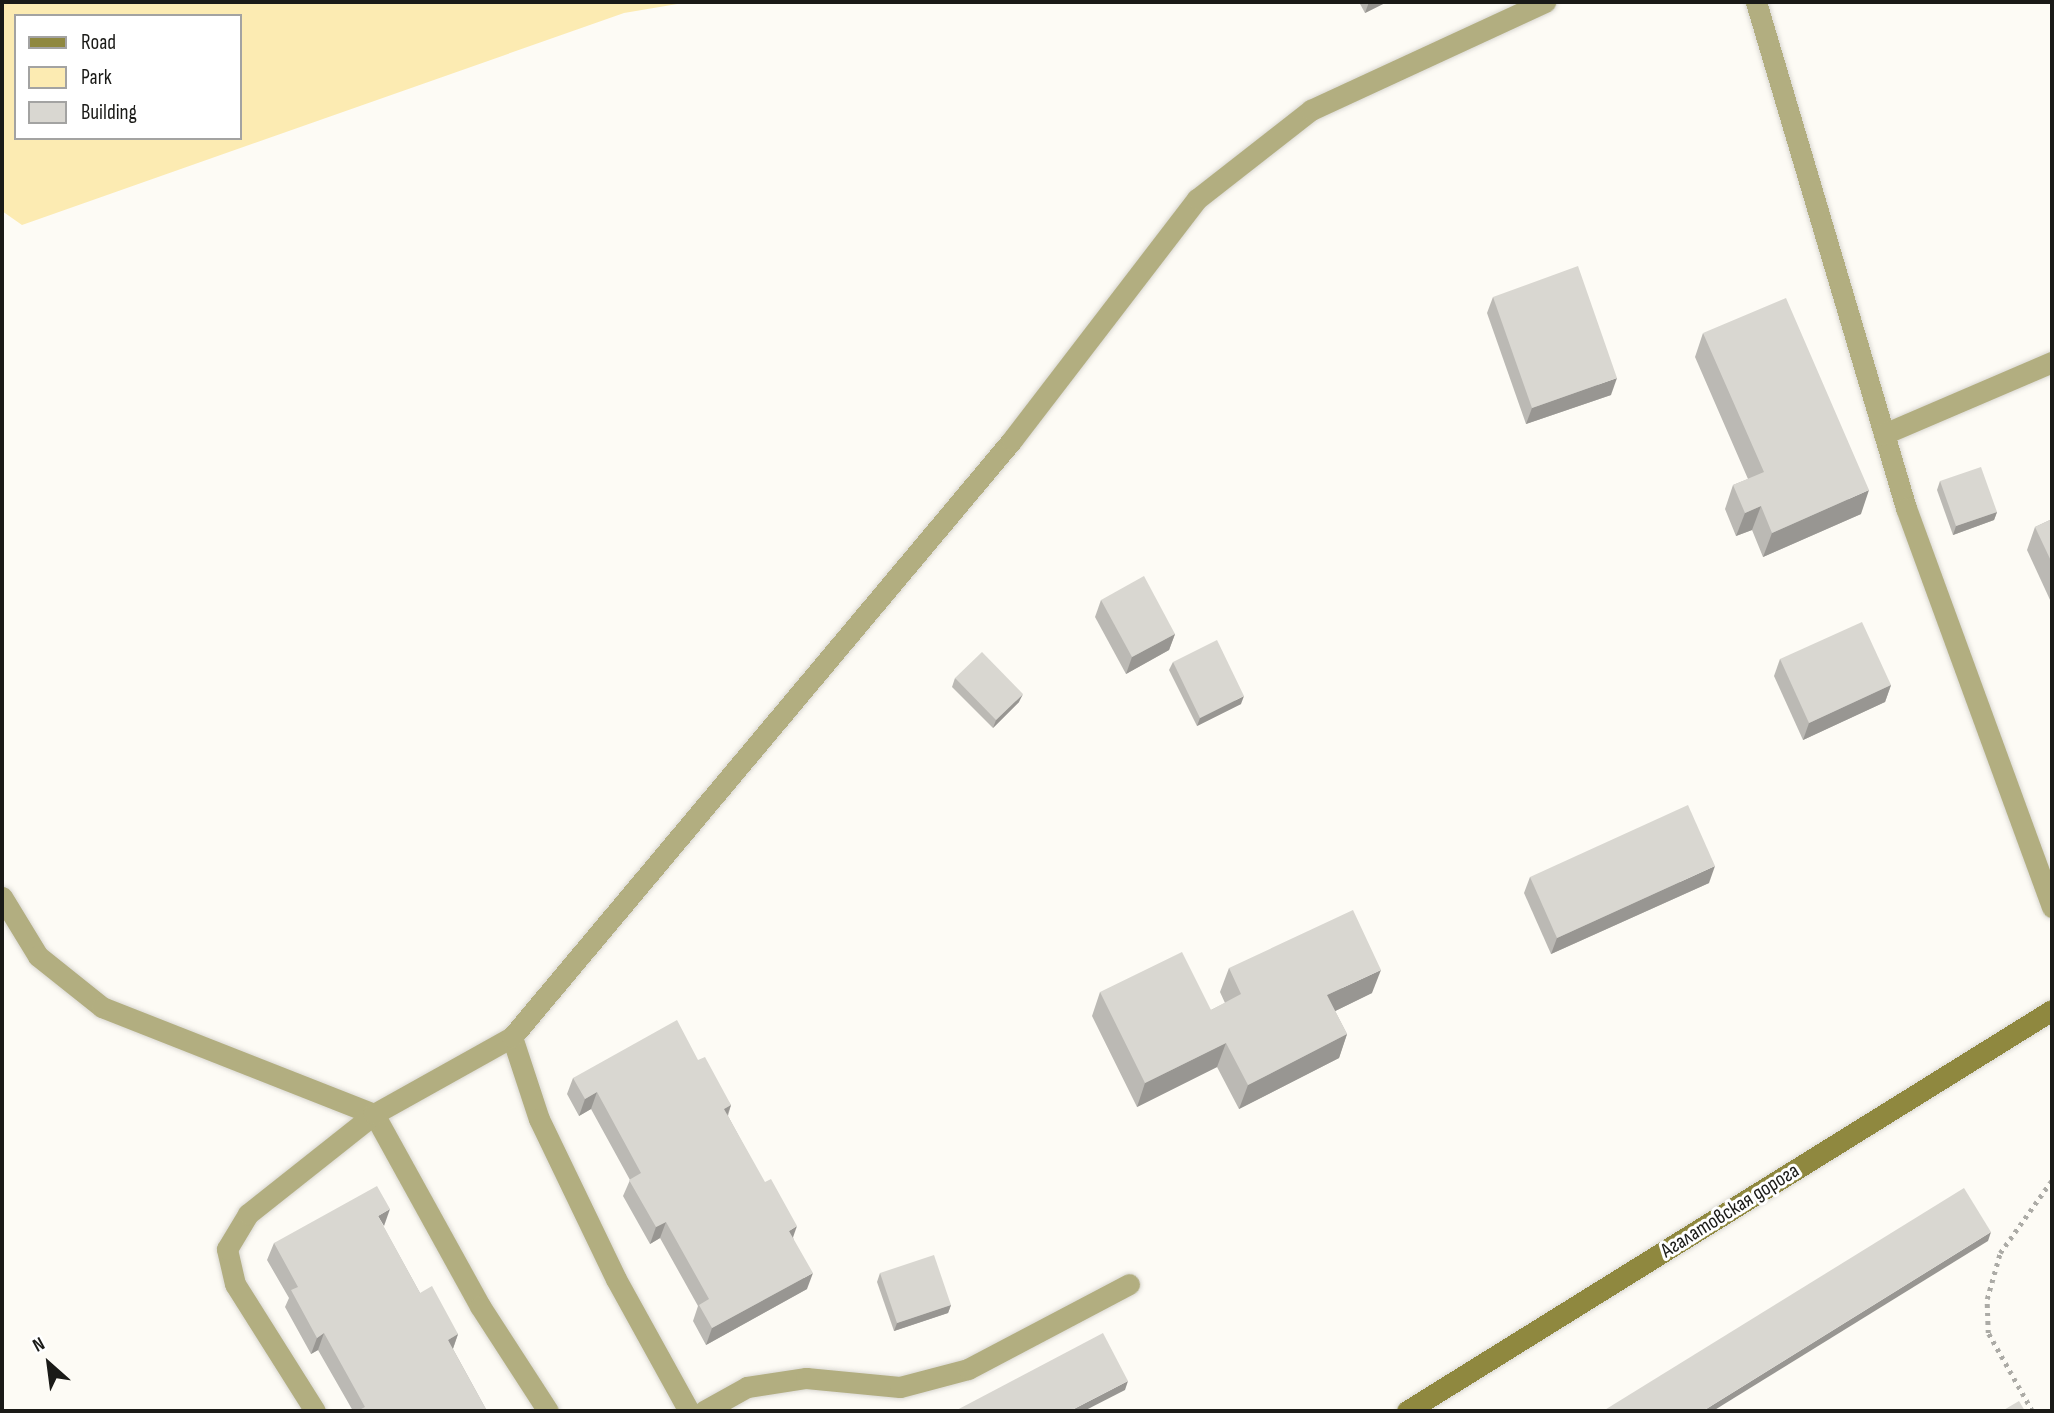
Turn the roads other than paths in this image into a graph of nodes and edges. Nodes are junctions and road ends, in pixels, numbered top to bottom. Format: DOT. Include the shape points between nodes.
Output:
graph roads {
  1 [pos="1545,2"];
  2 [pos="1756,2"];
  3 [pos="2052,362"];
  4 [pos="1884,434"];
  5 [pos="2,897"];
  6 [pos="2052,907"];
  7 [pos="2052,1010"];
  8 [pos="512,1037"];
  9 [pos="373,1114"];
  10 [pos="1129,1284"];
  11 [pos="315,1411"];
  12 [pos="548,1411"];
  13 [pos="689,1411"];
  14 [pos="704,1411"];
  15 [pos="1407,1411"];
  1 -- 8 [label="lane" via="1311,110 1197,199 1012,440"];
  2 -- 4 [label="lane"];
  3 -- 4 [label="lane"];
  4 -- 6 [label="lane" via="1918,541"];
  5 -- 9 [label="lane" via="38,956 102,1007"];
  7 -- 15 [label="main road, Агалатовская дорога"];
  8 -- 9 [label="lane"];
  8 -- 13 [label="lane" via="539,1119 616,1279"];
  9 -- 11 [label="lane" via="248,1214 228,1249 235,1284"];
  9 -- 12 [label="lane" via="480,1306"];
  10 -- 14 [label="lane" via="968,1369 900,1387 806,1378 771,1383 747,1387"];
}
